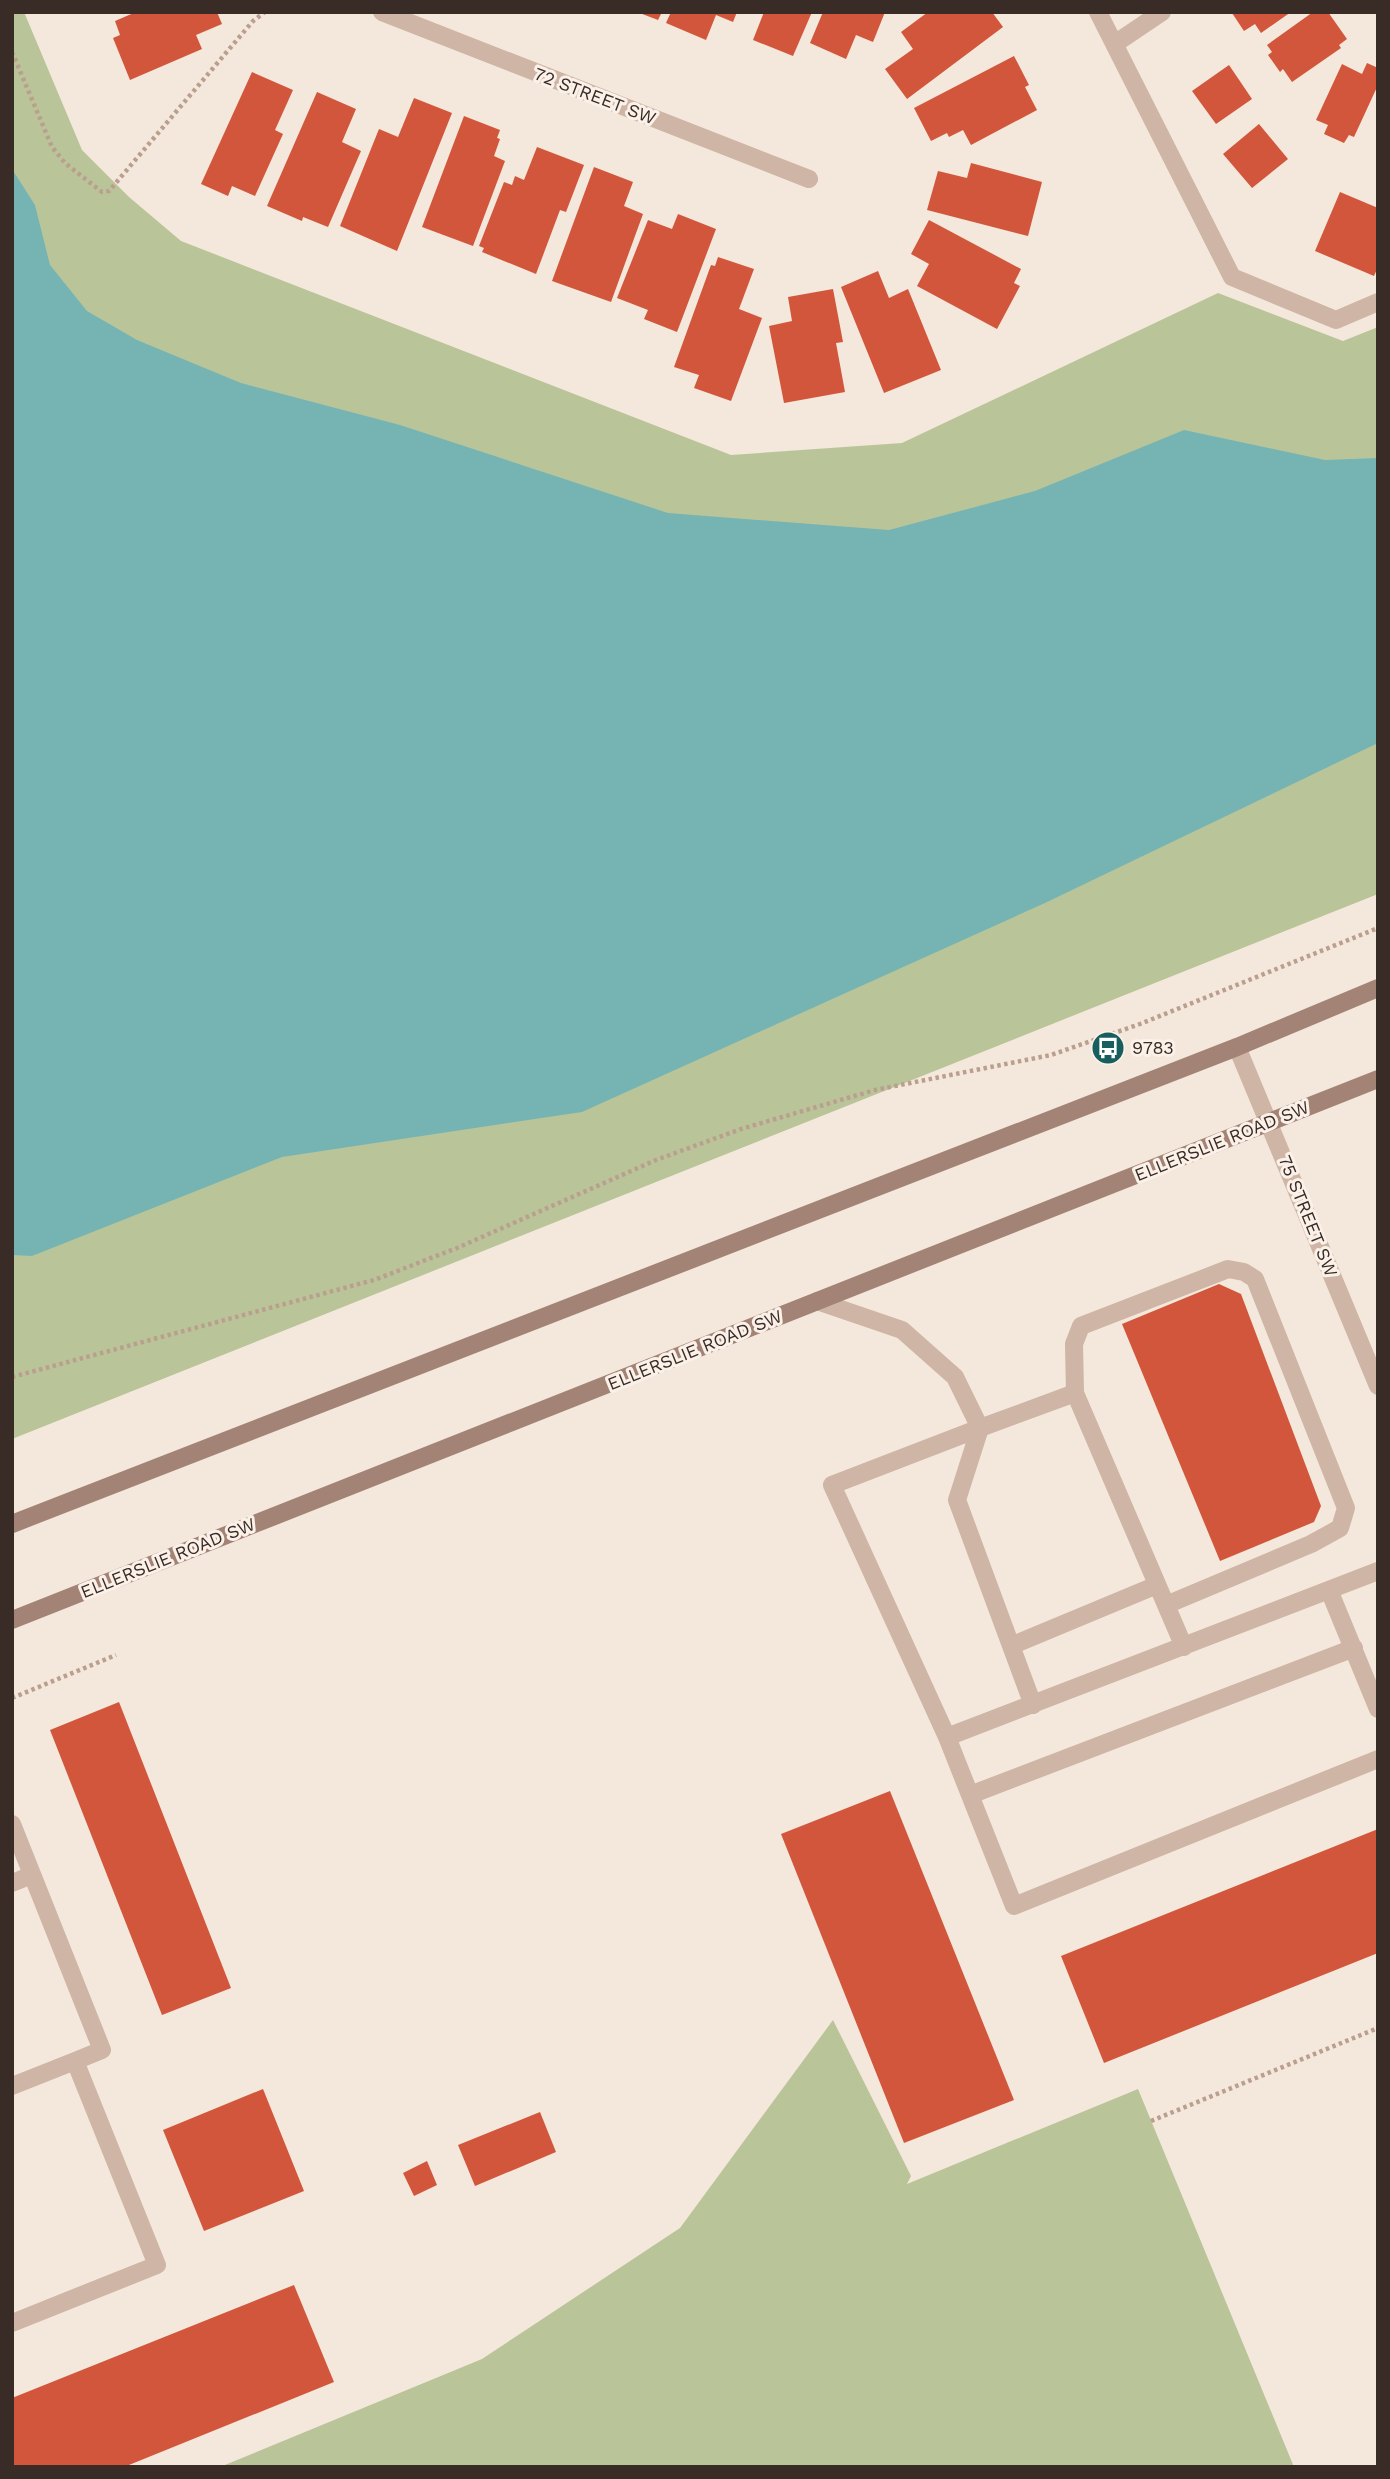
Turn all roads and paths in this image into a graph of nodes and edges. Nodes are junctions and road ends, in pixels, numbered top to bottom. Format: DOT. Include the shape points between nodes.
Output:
graph roads {
  1 [pos="265,12"];
  2 [pos="382,12"];
  3 [pos="1098,12"];
  4 [pos="1162,12"];
  5 [pos="1116,43"];
  6 [pos="12,52"];
  7 [pos="809,179"];
  8 [pos="1378,302"];
  9 [pos="1378,928"];
  10 [pos="1378,988"];
  11 [pos="1237,1047"];
  12 [pos="1378,1079"];
  13 [pos="1269,1123"];
  14 [pos="817,1301"];
  15 [pos="12,1377"];
  16 [pos="1378,1386"];
  17 [pos="1074,1393"];
  18 [pos="980,1428"];
  19 [pos="12,1524"];
  20 [pos="1378,1571"];
  21 [pos="1157,1585"];
  22 [pos="1329,1590"];
  23 [pos="1166,1605"];
  24 [pos="12,1620"];
  25 [pos="1013,1645"];
  26 [pos="1184,1647"];
  27 [pos="1354,1648"];
  28 [pos="116,1656"];
  29 [pos="12,1698"];
  30 [pos="1033,1705"];
  31 [pos="1378,1709"];
  32 [pos="947,1738"];
  33 [pos="1378,1759"];
  34 [pos="970,1795"];
  35 [pos="12,1824"];
  36 [pos="32,1875"];
  37 [pos="12,1883"];
  38 [pos="1378,2028"];
  39 [pos="75,2061"];
  40 [pos="12,2086"];
  41 [pos="1152,2122"];
  42 [pos="12,2323"];
  1 -- 6 [label="path" via="109,191 102,192 52,147"];
  2 -- 7 [label="street, 72 STREET SW"];
  3 -- 5 [label="street"];
  4 -- 5 [label="street"];
  5 -- 8 [label="street" via="1232,277 1336,320"];
  9 -- 15 [label="path" via="1051,1055 875,1090 717,1138 374,1280"];
  10 -- 11 [label="main road"];
  11 -- 13 [label="street, 75 STREET SW"];
  11 -- 19 [label="main road"];
  12 -- 13 [label="main road, ELLERSLIE ROAD SW"];
  13 -- 14 [label="main road, ELLERSLIE ROAD SW"];
  13 -- 16 [label="street, 75 STREET SW"];
  14 -- 18 [label="street" via="902,1330 955,1377"];
  14 -- 24 [label="main road, ELLERSLIE ROAD SW"];
  17 -- 18 [label="street"];
  17 -- 21 [label="street"];
  17 -- 23 [label="street" via="1074,1344 1081,1326 1228,1269 1255,1279 1346,1507 1340,1528 1311,1544"];
  18 -- 25 [label="street" via="957,1500"];
  18 -- 32 [label="street" via="832,1485"];
  20 -- 22 [label="street"];
  21 -- 23 [label="street"];
  21 -- 25 [label="street"];
  22 -- 26 [label="street"];
  22 -- 27 [label="street"];
  23 -- 26 [label="street"];
  25 -- 30 [label="street"];
  26 -- 30 [label="street"];
  27 -- 31 [label="street"];
  27 -- 34 [label="street"];
  28 -- 29 [label="path"];
  30 -- 32 [label="street"];
  32 -- 34 [label="street"];
  33 -- 34 [label="street" via="1014,1906"];
  35 -- 36 [label="street"];
  36 -- 37 [label="street"];
  36 -- 39 [label="street" via="102,2050"];
  38 -- 41 [label="path"];
  39 -- 40 [label="street"];
  39 -- 42 [label="street" via="156,2265"];
}
